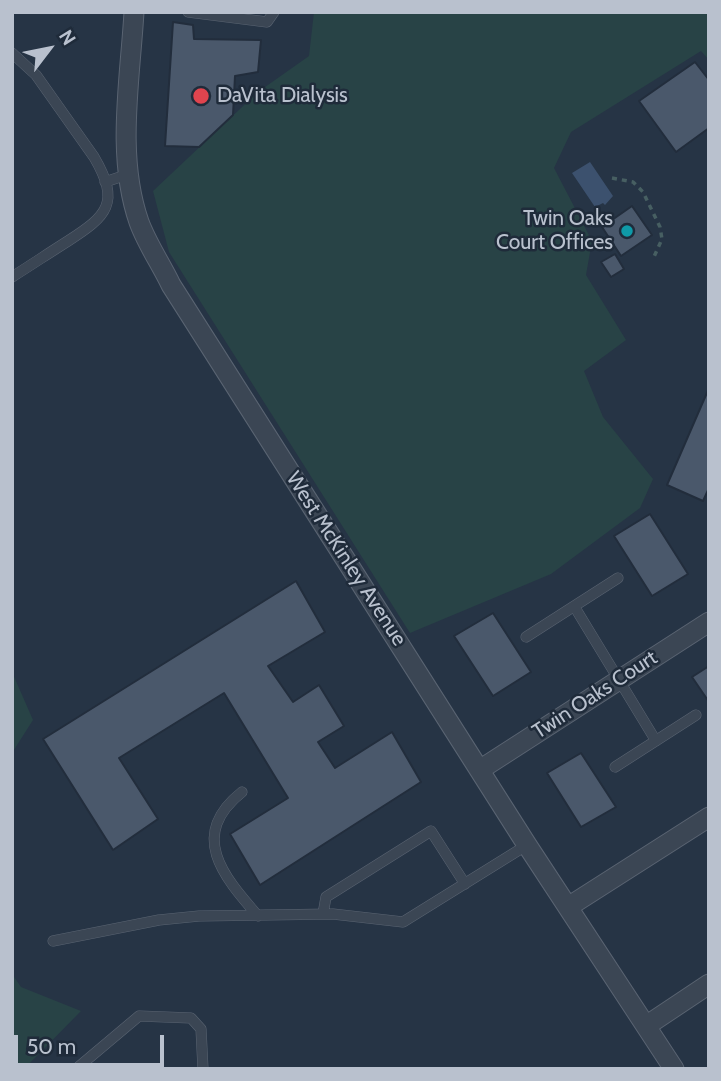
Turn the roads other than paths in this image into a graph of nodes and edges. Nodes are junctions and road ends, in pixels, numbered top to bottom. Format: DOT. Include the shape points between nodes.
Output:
graph roads {
  1 [pos="134,12"];
  2 [pos="188,12"];
  3 [pos="274,12"];
  4 [pos="12,53"];
  5 [pos="128,174"];
  6 [pos="105,182"];
  7 [pos="12,277"];
  8 [pos="618,578"];
  9 [pos="574,607"];
  10 [pos="709,622"];
  11 [pos="526,637"];
  12 [pos="619,680"];
  13 [pos="696,715"];
  14 [pos="656,740"];
  15 [pos="615,767"];
  16 [pos="481,769"];
  17 [pos="242,792"];
  18 [pos="709,817"];
  19 [pos="527,845"];
  20 [pos="465,884"];
  21 [pos="568,907"];
  22 [pos="323,914"];
  23 [pos="258,916"];
  24 [pos="53,941"];
  25 [pos="709,984"];
  26 [pos="646,1026"];
  27 [pos="76,1069"];
  28 [pos="203,1069"];
  29 [pos="674,1069"];
  1 -- 5 [label="street, West McKinley Avenue"];
  2 -- 3 [label="lane" via="267,22"];
  4 -- 6 [label="lane" via="36,75 94,157"];
  5 -- 6 [label="lane"];
  5 -- 16 [label="street, West McKinley Avenue" via="139,221 172,285"];
  6 -- 7 [label="lane" via="108,196 100,220"];
  8 -- 9 [label="lane"];
  9 -- 11 [label="lane"];
  9 -- 12 [label="lane"];
  10 -- 12 [label="street, Twin Oaks Court"];
  12 -- 14 [label="lane"];
  12 -- 16 [label="street, Twin Oaks Court"];
  13 -- 14 [label="lane"];
  14 -- 15 [label="lane"];
  16 -- 19 [label="street, West McKinley Avenue"];
  17 -- 23 [label="lane" via="225,805 214,825 213,846 237,892"];
  18 -- 21 [label="street"];
  19 -- 20 [label="lane"];
  19 -- 21 [label="street, West McKinley Avenue"];
  20 -- 22 [label="lane" via="403,922"];
  20 -- 22 [label="lane" via="431,831 326,897"];
  21 -- 26 [label="street, West McKinley Avenue"];
  22 -- 23 [label="lane"];
  23 -- 24 [label="lane" via="159,920"];
  25 -- 26 [label="street"];
  26 -- 29 [label="street, West McKinley Avenue"];
  27 -- 28 [label="lane" via="139,1016 191,1018 201,1029"];
}
